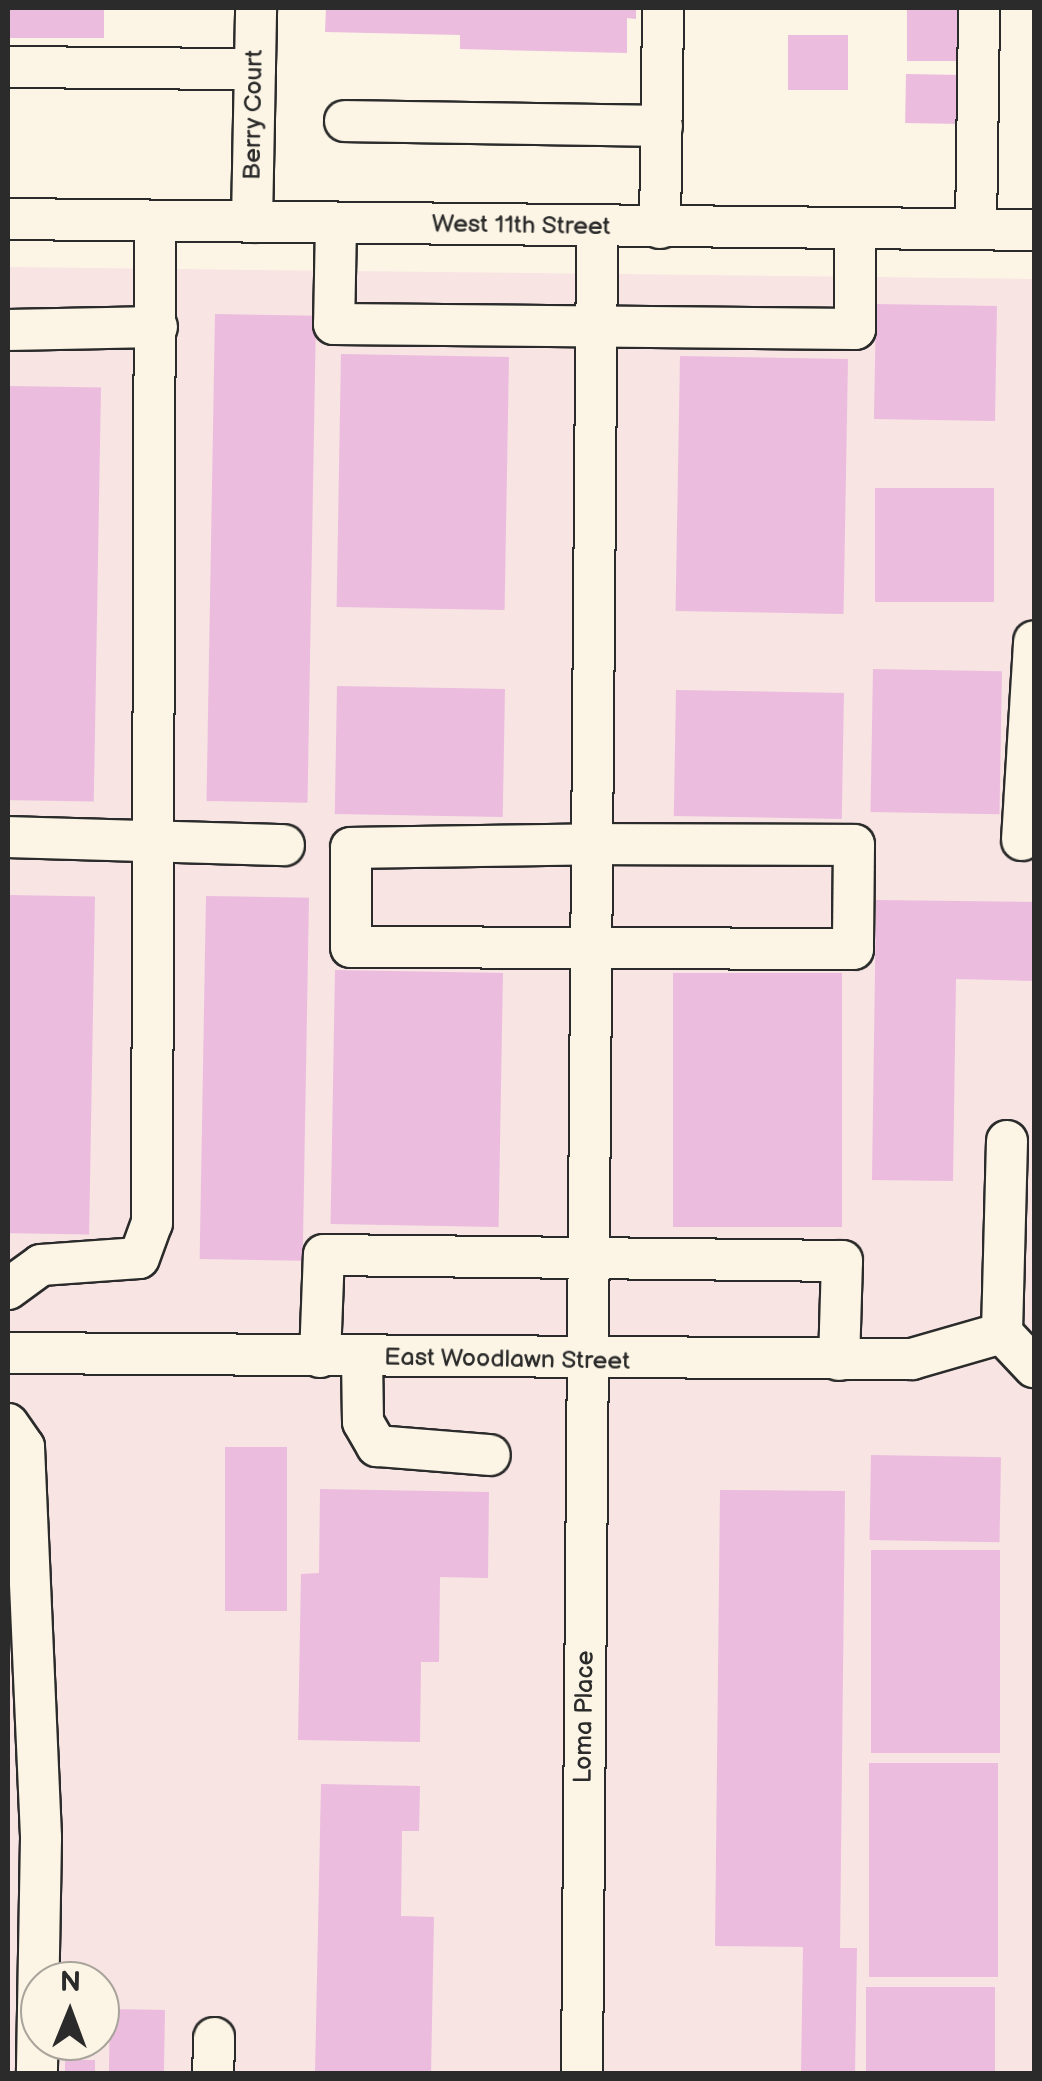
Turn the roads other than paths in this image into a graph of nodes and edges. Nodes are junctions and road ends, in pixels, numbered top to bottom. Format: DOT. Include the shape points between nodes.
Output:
graph roads {
  1 [pos="256,8"];
  2 [pos="663,8"];
  3 [pos="978,8"];
  4 [pos="8,67"];
  5 [pos="255,68"];
  6 [pos="345,121"];
  7 [pos="662,126"];
  8 [pos="8,220"];
  9 [pos="156,221"];
  10 [pos="252,222"];
  11 [pos="336,224"];
  12 [pos="597,228"];
  13 [pos="660,228"];
  14 [pos="855,229"];
  15 [pos="976,230"];
  16 [pos="1034,230"];
  17 [pos="598,325"];
  18 [pos="157,327"];
  19 [pos="8,330"];
  20 [pos="1034,641"];
  21 [pos="8,837"];
  22 [pos="156,838"];
  23 [pos="1022,840"];
  24 [pos="592,844"];
  25 [pos="284,845"];
  26 [pos="592,947"];
  27 [pos="1007,1142"];
  28 [pos="589,1257"];
  29 [pos="8,1288"];
  30 [pos="1002,1333"];
  31 [pos="8,1354"];
  32 [pos="320,1357"];
  33 [pos="362,1358"];
  34 [pos="839,1360"];
  35 [pos="588,1361"];
  36 [pos="1034,1368"];
  37 [pos="8,1424"];
  38 [pos="490,1455"];
  39 [pos="37,2074"];
  40 [pos="582,2074"];
  1 -- 5 [label="street, Berry Court"];
  2 -- 7 [label="street"];
  3 -- 15 [label="street"];
  4 -- 5 [label="street"];
  5 -- 10 [label="street, Berry Court"];
  6 -- 7 [label="street"];
  7 -- 13 [label="street"];
  8 -- 9 [label="street, West 11th Street"];
  9 -- 10 [label="street, West 11th Street"];
  9 -- 18 [label="street"];
  10 -- 11 [label="street, West 11th Street"];
  11 -- 12 [label="street, West 11th Street"];
  11 -- 17 [label="street" via="334,324"];
  12 -- 13 [label="street, West 11th Street"];
  12 -- 17 [label="street, Loma Place"];
  13 -- 14 [label="street, West 11th Street"];
  14 -- 15 [label="street, West 11th Street"];
  14 -- 17 [label="street" via="855,328"];
  15 -- 16 [label="street, West 11th Street"];
  17 -- 24 [label="street, Loma Place"];
  18 -- 19 [label="street"];
  18 -- 22 [label="street"];
  20 -- 23 [label="street"];
  21 -- 22 [label="street"];
  22 -- 25 [label="street"];
  22 -- 29 [label="street" via="152,1223 139,1258 41,1265"];
  24 -- 26 [label="street, Loma Place"];
  24 -- 26 [label="street" via="351,848 351,947"];
  24 -- 26 [label="street" via="854,846 853,948"];
  26 -- 28 [label="street, Loma Place"];
  27 -- 30 [label="street"];
  28 -- 32 [label="street" via="324,1256"];
  28 -- 34 [label="street" via="842,1261"];
  28 -- 35 [label="street, Loma Place"];
  30 -- 34 [label="street, East Woodlawn Street" via="912,1359"];
  30 -- 36 [label="street"];
  31 -- 32 [label="street, East Woodlawn Street"];
  32 -- 33 [label="street, East Woodlawn Street"];
  33 -- 35 [label="street, East Woodlawn Street"];
  33 -- 38 [label="street" via="363,1422 376,1446"];
  34 -- 35 [label="street, East Woodlawn Street"];
  35 -- 40 [label="street, Loma Place"];
  37 -- 39 [label="street" via="24,1446 41,1838"];
}
